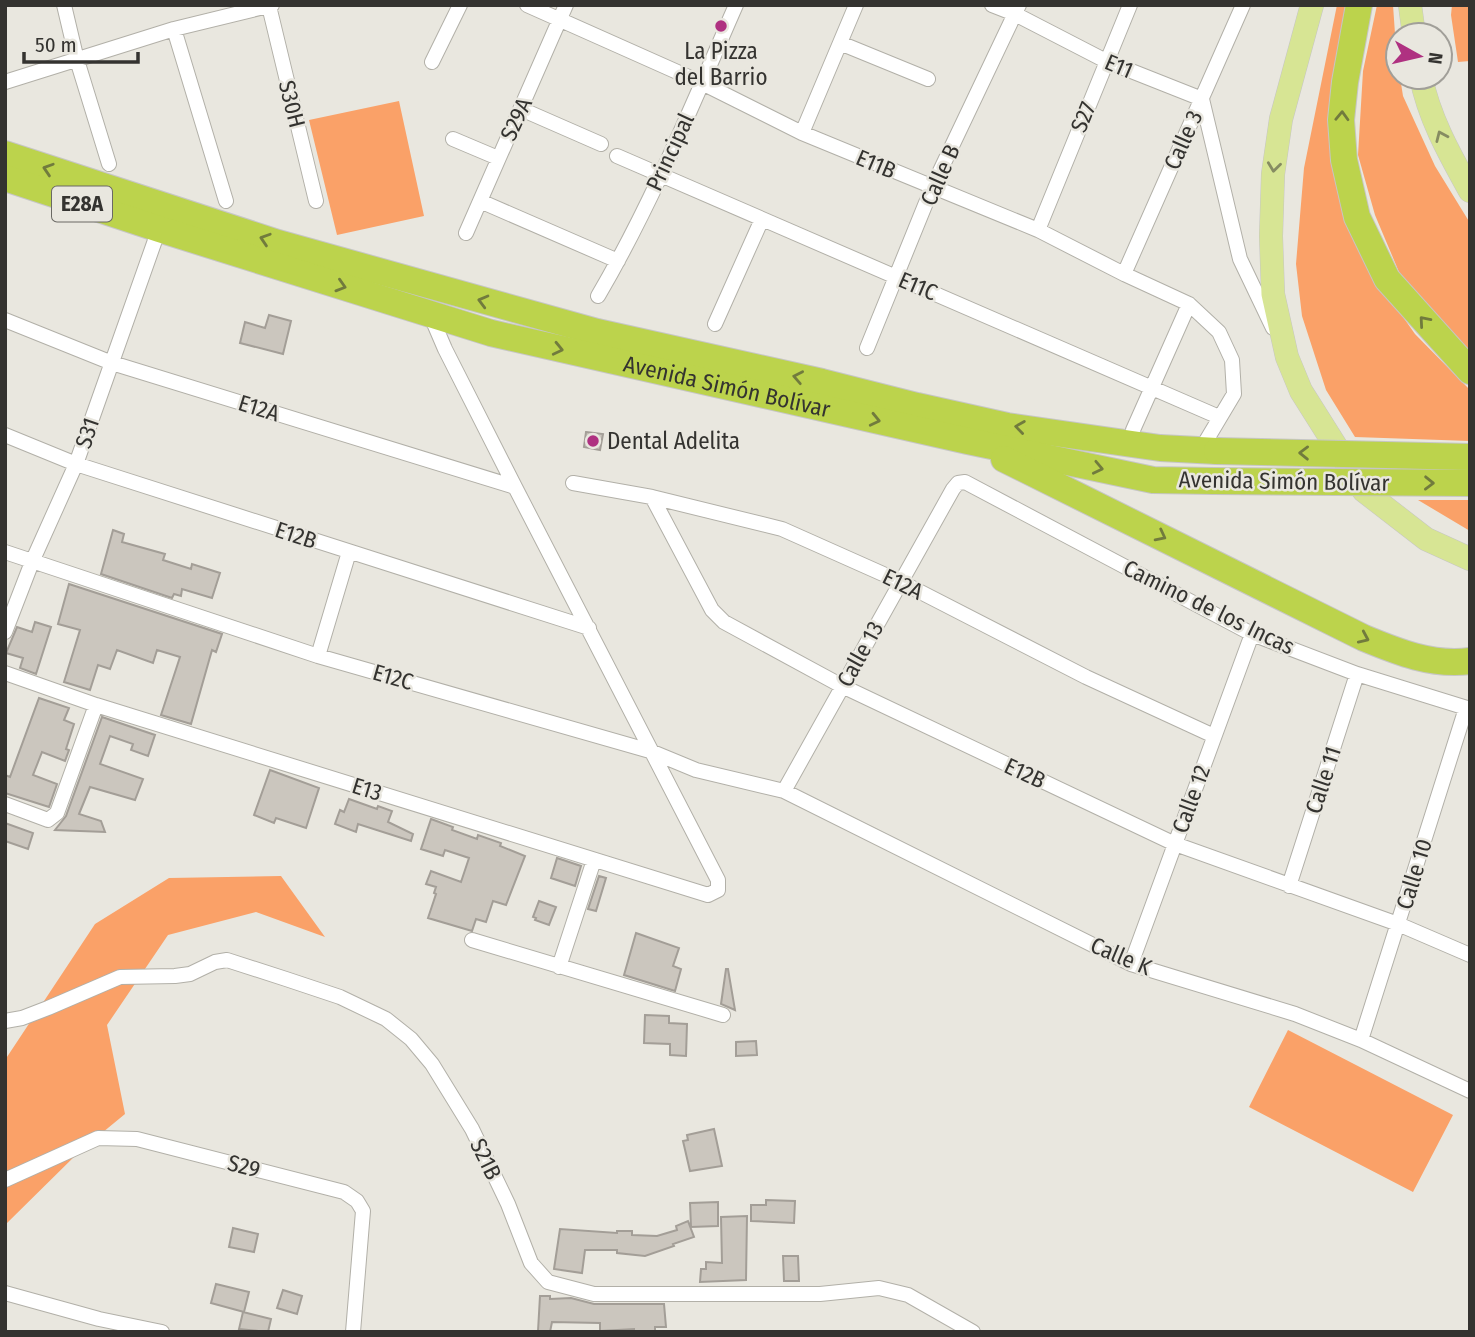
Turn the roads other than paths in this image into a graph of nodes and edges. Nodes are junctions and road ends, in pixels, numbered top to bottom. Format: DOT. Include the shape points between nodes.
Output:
graph roads {
  1 [pos="64,5"];
  2 [pos="460,5"];
  3 [pos="527,5"];
  4 [pos="566,5"];
  5 [pos="736,5"];
  6 [pos="856,5"];
  7 [pos="992,5"];
  8 [pos="1130,5"];
  9 [pos="1243,5"];
  10 [pos="1312,5"];
  11 [pos="1359,5"];
  12 [pos="270,6"];
  13 [pos="1017,10"];
  14 [pos="559,20"];
  15 [pos="174,29"];
  16 [pos="840,43"];
  17 [pos="77,60"];
  18 [pos="1106,61"];
  19 [pos="432,62"];
  20 [pos="928,79"];
  21 [pos="5,82"];
  22 [pos="702,83"];
  23 [pos="1424,91"];
  24 [pos="1202,99"];
  25 [pos="521,109"];
  26 [pos="1186,132"];
  27 [pos="802,133"];
  28 [pos="453,139"];
  29 [pos="601,144"];
  30 [pos="1213,150"];
  31 [pos="5,154"];
  32 [pos="617,156"];
  33 [pos="498,158"];
  34 [pos="109,164"];
  35 [pos="660,175"];
  36 [pos="5,178"];
  37 [pos="932,188"];
  38 [pos="1470,191"];
  39 [pos="226,201"];
  40 [pos="316,201"];
  41 [pos="480,201"];
  42 [pos="762,219"];
  43 [pos="159,229"];
  44 [pos="1038,230"];
  45 [pos="466,233"];
  46 [pos="618,261"];
  47 [pos="1124,274"];
  48 [pos="897,277"];
  49 [pos="597,296"];
  50 [pos="1189,304"];
  51 [pos="430,314"];
  52 [pos="5,320"];
  53 [pos="715,324"];
  54 [pos="867,348"];
  55 [pos="1287,357"];
  56 [pos="112,363"];
  57 [pos="1470,371"];
  58 [pos="1151,388"];
  59 [pos="1219,417"];
  60 [pos="1133,430"];
  61 [pos="5,435"];
  62 [pos="968,441"];
  63 [pos="1208,451"];
  64 [pos="1470,457"];
  65 [pos="76,464"];
  66 [pos="573,483"];
  67 [pos="958,483"];
  68 [pos="1470,483"];
  69 [pos="515,487"];
  70 [pos="652,497"];
  71 [pos="5,552"];
  72 [pos="349,552"];
  73 [pos="1470,559"];
  74 [pos="32,562"];
  75 [pos="901,582"];
  76 [pos="589,628"];
  77 [pos="5,632"];
  78 [pos="1252,634"];
  79 [pos="318,656"];
  80 [pos="1470,661"];
  81 [pos="5,673"];
  82 [pos="1357,674"];
  83 [pos="842,686"];
  84 [pos="96,705"];
  85 [pos="1468,708"];
  86 [pos="1214,736"];
  87 [pos="650,751"];
  88 [pos="784,790"];
  89 [pos="5,804"];
  90 [pos="1175,844"];
  91 [pos="593,860"];
  92 [pos="1289,886"];
  93 [pos="1398,924"];
  94 [pos="472,940"];
  95 [pos="1470,956"];
  96 [pos="1131,964"];
  97 [pos="559,967"];
  98 [pos="723,1015"];
  99 [pos="5,1021"];
  100 [pos="1361,1040"];
  101 [pos="1470,1091"];
  102 [pos="5,1180"];
  103 [pos="5,1293"];
  104 [pos="162,1332"];
  105 [pos="353,1332"];
  106 [pos="973,1332"];
  1 -- 17 [label="street"];
  2 -- 19 [label="street"];
  3 -- 14 [label="street, E11B"];
  4 -- 14 [label="street, S29A"];
  5 -- 22 [label="street, Principal"];
  6 -- 16 [label="street"];
  7 -- 13 [label="street, E11"];
  8 -- 18 [label="street, S27"];
  9 -- 24 [label="street, Calle 3"];
  10 -- 55 [label="main road, one-way" via="1281,119 1273,174 1273,294"];
  57 -- 11 [label="highway, one-way" via="1387,279 1357,217 1340,120"];
  12 -- 15 [label="street"];
  12 -- 40 [label="street, S30H"];
  13 -- 18 [label="street, E11"];
  13 -- 37 [label="street, Calle B"];
  14 -- 22 [label="street, E11B"];
  14 -- 25 [label="street, S29A"];
  15 -- 17 [label="street"];
  15 -- 39 [label="street"];
  16 -- 20 [label="street"];
  16 -- 27 [label="street"];
  17 -- 21 [label="street"];
  17 -- 34 [label="street"];
  18 -- 24 [label="street, E11"];
  18 -- 44 [label="street, S27"];
  22 -- 27 [label="street, E11B"];
  22 -- 35 [label="street, Principal"];
  38 -- 23 [label="main road, one-way" via="1449,154"];
  24 -- 26 [label="street, Calle 3"];
  24 -- 30 [label="street"];
  25 -- 29 [label="street"];
  25 -- 33 [label="street, S29A"];
  26 -- 30 [label="street" via="1196,133"];
  26 -- 47 [label="street, Calle 3"];
  27 -- 37 [label="street, E11B"];
  28 -- 33 [label="street"];
  30 -- 55 [label="street" via="1240,259"];
  63 -- 31 [label="highway, Avenida Simón Bolívar, one-way" via="1007,426 597,332 278,243"];
  32 -- 35 [label="street, E11C"];
  33 -- 41 [label="street, S29A"];
  35 -- 42 [label="street, E11C"];
  35 -- 46 [label="street, Principal"];
  36 -- 43 [label="highway, Avenida Simón Bolívar / E28A"];
  37 -- 44 [label="street, E11B"];
  37 -- 48 [label="street, Calle B"];
  41 -- 45 [label="street, S29A"];
  41 -- 46 [label="street"];
  42 -- 48 [label="street, E11C"];
  42 -- 53 [label="street"];
  43 -- 51 [label="highway, Avenida Simón Bolívar, one-way"];
  43 -- 56 [label="street, S31"];
  44 -- 47 [label="street, E11B"];
  46 -- 49 [label="street, Principal"];
  47 -- 50 [label="street, E11B"];
  48 -- 54 [label="street, Calle B"];
  48 -- 58 [label="street, E11C"];
  50 -- 58 [label="street"];
  50 -- 59 [label="street, E11B" via="1219,332 1232,360 1234,394"];
  51 -- 62 [label="highway, Avenida Simón Bolívar, one-way" via="491,333"];
  51 -- 69 [label="street"];
  52 -- 56 [label="street, E12A"];
  55 -- 73 [label="main road" via="1301,391 1363,491 1426,539"];
  56 -- 65 [label="street, S31"];
  56 -- 69 [label="street, E12A"];
  58 -- 59 [label="street, E11C"];
  58 -- 60 [label="street"];
  59 -- 63 [label="street"];
  61 -- 65 [label="street, E12B"];
  62 -- 68 [label="highway, Avenida Simón Bolívar, one-way, bridge" via="1153,480"];
  62 -- 80 [label="highway, one-way" via="1364,638 1425,659"];
  64 -- 63 [label="highway, Avenida Simón Bolívar, one-way, bridge"];
  65 -- 72 [label="street, E12B"];
  65 -- 74 [label="street, S31"];
  66 -- 70 [label="street, E12A"];
  67 -- 75 [label="street, Calle 13"];
  67 -- 78 [label="street, Camino de los Incas" via="965,482"];
  69 -- 76 [label="street"];
  70 -- 75 [label="street, E12A" via="782,529"];
  70 -- 83 [label="street, E12B" via="712,610 724,622"];
  71 -- 74 [label="street, E12C"];
  72 -- 76 [label="street, E12B"];
  72 -- 79 [label="street"];
  74 -- 77 [label="street, S31"];
  74 -- 79 [label="street, E12C"];
  75 -- 83 [label="street, Calle 13"];
  75 -- 86 [label="street, E12A" via="1086,677"];
  76 -- 87 [label="street"];
  78 -- 82 [label="street, Camino de los Incas"];
  78 -- 86 [label="street, Calle 12"];
  79 -- 87 [label="street, E12C"];
  81 -- 84 [label="street, E13"];
  82 -- 85 [label="street, Camino de los Incas"];
  82 -- 92 [label="street, Calle 11"];
  83 -- 88 [label="street, Calle 13"];
  83 -- 90 [label="street, E12B"];
  84 -- 89 [label="street" via="57,813 48,820"];
  84 -- 91 [label="street, E13"];
  85 -- 93 [label="street, Calle 10"];
  86 -- 90 [label="street, Calle 12"];
  87 -- 88 [label="street, E12C" via="696,770"];
  87 -- 91 [label="street, E13" via="718,880 718,890 708,895"];
  88 -- 96 [label="street, Calle K"];
  90 -- 92 [label="street, E12B"];
  90 -- 96 [label="street, Calle 12"];
  91 -- 97 [label="street"];
  92 -- 93 [label="street, E12B"];
  93 -- 95 [label="street, E12B"];
  93 -- 100 [label="street, Calle 10"];
  94 -- 97 [label="street"];
  96 -- 100 [label="street, Calle K" via="1274,1006"];
  97 -- 98 [label="street"];
  99 -- 106 [label="street, S21B" via="120,977 190,974 227,960 274,975 386,1018 411,1039 472,1129 531,1264 548,1282 594,1294 820,1293 879,1288 908,1295"];
  100 -- 101 [label="street, Calle K"];
  102 -- 105 [label="street, S29" via="99,1139 119,1137 344,1192 363,1211"];
  103 -- 104 [label="street"];
}
